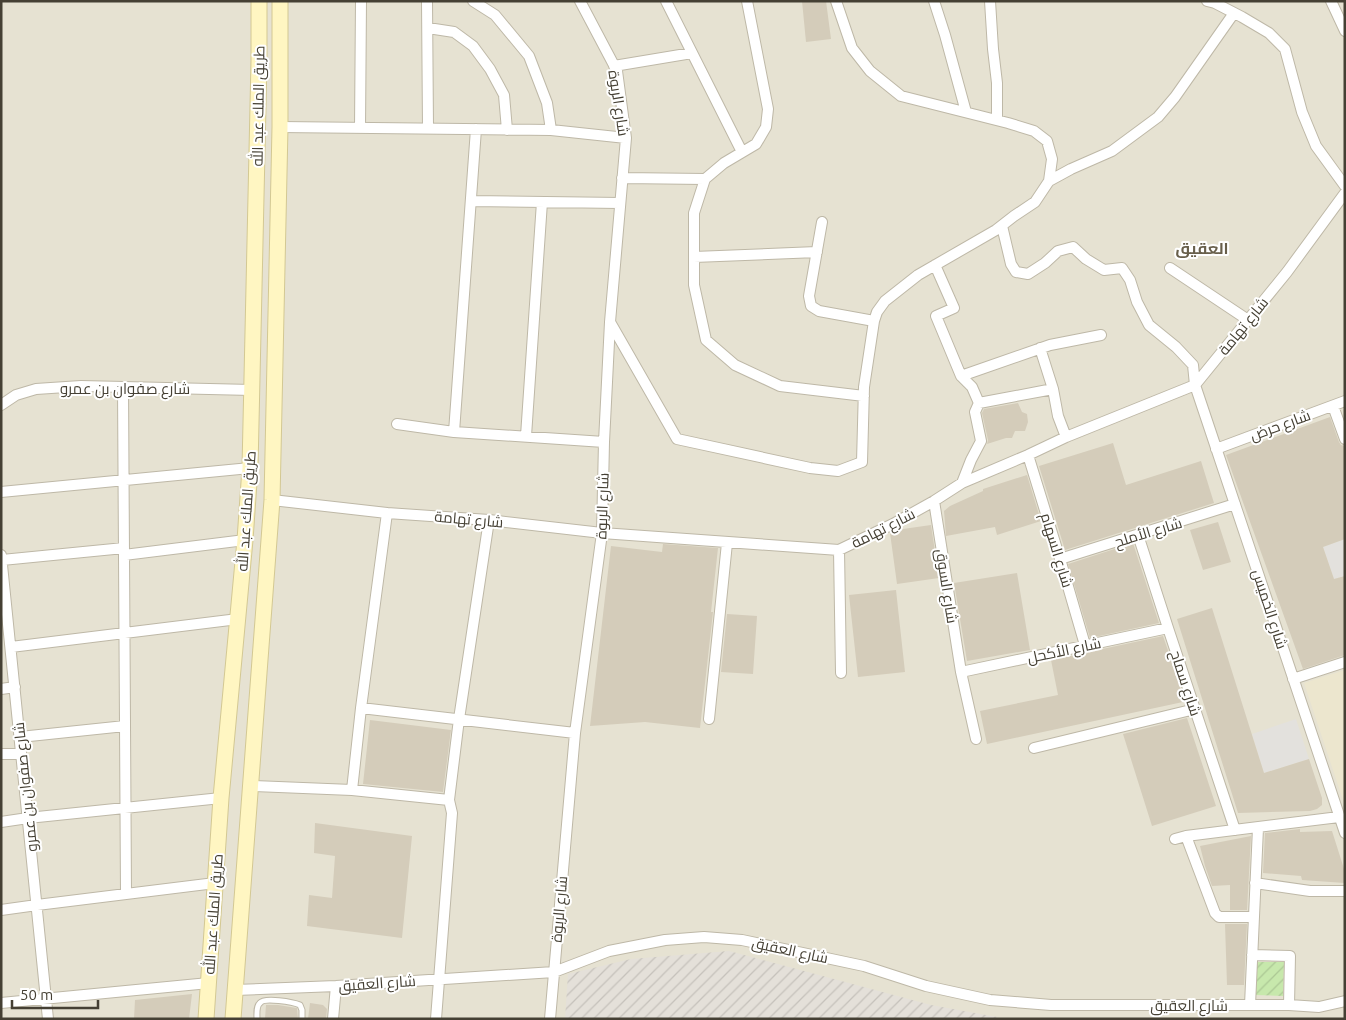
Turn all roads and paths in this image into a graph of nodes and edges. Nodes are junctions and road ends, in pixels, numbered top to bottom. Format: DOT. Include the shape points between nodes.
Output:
graph roads {
  1 [pos="259,1"];
  2 [pos="280,1"];
  3 [pos="361,1"];
  4 [pos="427,1"];
  5 [pos="472,1"];
  6 [pos="580,1"];
  7 [pos="666,1"];
  8 [pos="747,1"];
  9 [pos="836,1"];
  10 [pos="934,1"];
  11 [pos="990,1"];
  12 [pos="1207,1"];
  13 [pos="1331,1"];
  14 [pos="1234,12"];
  15 [pos="428,28"];
  16 [pos="1345,31"];
  17 [pos="692,53"];
  18 [pos="614,66"];
  19 [pos="966,112"];
  20 [pos="997,120"];
  21 [pos="280,127"];
  22 [pos="360,128"];
  23 [pos="428,128"];
  24 [pos="476,129"];
  25 [pos="507,130"];
  26 [pos="552,130"];
  27 [pos="626,138"];
  28 [pos="742,152"];
  29 [pos="622,178"];
  30 [pos="705,179"];
  31 [pos="1049,181"];
  32 [pos="1345,186"];
  33 [pos="1345,193"];
  34 [pos="471,201"];
  35 [pos="542,202"];
  36 [pos="620,203"];
  37 [pos="822,222"];
  38 [pos="1002,226"];
  39 [pos="817,252"];
  40 [pos="694,257"];
  41 [pos="935,265"];
  42 [pos="1170,268"];
  43 [pos="1248,320"];
  44 [pos="874,321"];
  45 [pos="610,322"];
  46 [pos="1101,335"];
  47 [pos="1040,348"];
  48 [pos="961,376"];
  49 [pos="1195,385"];
  50 [pos="123,387"];
  51 [pos="252,390"];
  52 [pos="1053,390"];
  53 [pos="864,396"];
  54 [pos="1345,401"];
  55 [pos="979,403"];
  56 [pos="1,405"];
  57 [pos="1333,406"];
  58 [pos="397,424"];
  59 [pos="454,432"];
  60 [pos="526,436"];
  61 [pos="1066,437"];
  62 [pos="1345,440"];
  63 [pos="604,442"];
  64 [pos="1216,448"];
  65 [pos="1028,455"];
  66 [pos="250,468"];
  67 [pos="123,481"];
  68 [pos="962,483"];
  69 [pos="1,492"];
  70 [pos="272,500"];
  71 [pos="934,501"];
  72 [pos="1235,504"];
  73 [pos="387,513"];
  74 [pos="489,520"];
  75 [pos="602,534"];
  76 [pos="1138,535"];
  77 [pos="245,540"];
  78 [pos="727,542"];
  79 [pos="839,550"];
  80 [pos="124,551"];
  81 [pos="1,555"];
  82 [pos="1060,559"];
  83 [pos="2,560"];
  84 [pos="4,601"];
  85 [pos="238,619"];
  86 [pos="1168,628"];
  87 [pos="124,633"];
  88 [pos="1084,645"];
  89 [pos="10,647"];
  90 [pos="1345,662"];
  91 [pos="841,672"];
  92 [pos="961,672"];
  93 [pos="1293,679"];
  94 [pos="14,687"];
  95 [pos="1,689"];
  96 [pos="361,708"];
  97 [pos="1194,709"];
  98 [pos="460,719"];
  99 [pos="709,719"];
  100 [pos="125,726"];
  101 [pos="575,733"];
  102 [pos="20,737"];
  103 [pos="976,739"];
  104 [pos="1034,748"];
  105 [pos="1,754"];
  106 [pos="21,754"];
  107 [pos="252,786"];
  108 [pos="352,790"];
  109 [pos="220,798"];
  110 [pos="449,800"];
  111 [pos="125,808"];
  112 [pos="1339,817"];
  113 [pos="28,818"];
  114 [pos="1,822"];
  115 [pos="1258,828"];
  116 [pos="1235,830"];
  117 [pos="1345,833"];
  118 [pos="215,883"];
  119 [pos="1254,883"];
  120 [pos="1345,891"];
  121 [pos="126,894"];
  122 [pos="37,905"];
  123 [pos="1,910"];
  124 [pos="1253,917"];
  125 [pos="1252,956"];
  126 [pos="554,972"];
  127 [pos="439,979"];
  128 [pos="209,983"];
  129 [pos="336,986"];
  130 [pos="236,990"];
  131 [pos="46,998"];
  132 [pos="1345,1001"];
  133 [pos="1,1003"];
  134 [pos="1250,1005"];
  135 [pos="1289,1005"];
  136 [pos="1318,1007"];
  137 [pos="234,1018"];
  138 [pos="48,1019"];
  139 [pos="206,1019"];
  140 [pos="257,1019"];
  141 [pos="302,1019"];
  142 [pos="333,1019"];
  143 [pos="436,1019"];
  144 [pos="550,1019"];
  145 [pos="1315,1019"];
  1 -- 51 [label="main road, طريق الملك عبد الله"];
  2 -- 21 [label="main road, طريق الملك عبد الله"];
  3 -- 22 [label="street"];
  4 -- 15 [label="street"];
  5 -- 26 [label="street" via="495,15 529,56 547,103"];
  6 -- 18 [label="street, شارع الربوة"];
  7 -- 17 [label="street"];
  8 -- 28 [label="street" via="768,109 766,127 756,144"];
  9 -- 19 [label="street" via="852,48 870,71 901,96"];
  10 -- 19 [label="street"];
  11 -- 20 [label="street"];
  12 -- 14 [label="street"];
  13 -- 16 [label="street"];
  14 -- 31 [label="street" via="1176,97 1158,117 1112,151"];
  14 -- 32 [label="street" via="1269,33 1285,49 1302,112 1316,146"];
  15 -- 23 [label="street"];
  15 -- 25 [label="street" via="454,32 473,46 490,68 504,95"];
  17 -- 18 [label="street"];
  17 -- 28 [label="street"];
  18 -- 27 [label="street, شارع الربوة"];
  19 -- 20 [label="street"];
  20 -- 31 [label="street" via="1034,132 1048,141 1052,159"];
  21 -- 22 [label="street"];
  21 -- 70 [label="main road, طريق الملك عبد الله"];
  22 -- 23 [label="street"];
  23 -- 24 [label="street"];
  24 -- 25 [label="street"];
  24 -- 34 [label="street"];
  25 -- 26 [label="street"];
  26 -- 27 [label="street"];
  27 -- 29 [label="street, شارع الربوة"];
  28 -- 30 [label="street"];
  29 -- 30 [label="street"];
  29 -- 36 [label="street, شارع الربوة"];
  30 -- 40 [label="street" via="694,213"];
  31 -- 38 [label="street" via="1035,202"];
  33 -- 43 [label="street, شارع تهامة" via="1288,272"];
  34 -- 35 [label="street"];
  34 -- 59 [label="street"];
  35 -- 36 [label="street"];
  35 -- 60 [label="street"];
  36 -- 45 [label="street, شارع الربوة"];
  37 -- 39 [label="street"];
  38 -- 41 [label="street"];
  38 -- 49 [label="street, شارع الخميس" via="1016,272 1028,274 1058,251 1073,246 1104,270 1122,268 1149,325 1193,365"];
  39 -- 40 [label="street"];
  39 -- 44 [label="street" via="809,296 811,306 819,311"];
  40 -- 53 [label="street" via="694,285 706,340 735,365 780,386"];
  41 -- 44 [label="street" via="885,301"];
  41 -- 48 [label="street" via="954,308 936,316"];
  42 -- 43 [label="street"];
  43 -- 49 [label="street, شارع تهامة"];
  44 -- 53 [label="street"];
  45 -- 53 [label="street" via="677,438 810,468 838,471 862,462"];
  45 -- 63 [label="street, شارع الربوة"];
  46 -- 47 [label="street"];
  47 -- 48 [label="street"];
  47 -- 52 [label="street"];
  48 -- 55 [label="street" via="972,387"];
  49 -- 61 [label="street, شارع تهامة"];
  49 -- 64 [label="street, شارع الخميس"];
  50 -- 51 [label="street, شارع صفوان بن عمرو"];
  50 -- 56 [label="street, شارع صفوان بن عمرو" via="36,389 16,395"];
  50 -- 67 [label="street"];
  51 -- 66 [label="main road, طريق الملك عبد الله"];
  52 -- 55 [label="street"];
  52 -- 61 [label="street"];
  54 -- 57 [label="street, شارع حرض"];
  55 -- 68 [label="street" via="975,412 981,441"];
  57 -- 62 [label="street"];
  57 -- 64 [label="street, شارع حرض"];
  58 -- 59 [label="street"];
  59 -- 60 [label="street"];
  60 -- 63 [label="street"];
  61 -- 65 [label="street, شارع تهامة"];
  63 -- 75 [label="street, شارع الربوة"];
  64 -- 72 [label="street, شارع الخميس"];
  65 -- 68 [label="street, شارع تهامة"];
  65 -- 82 [label="street, شارع السهام"];
  66 -- 67 [label="street"];
  66 -- 77 [label="main road, طريق الملك عبد الله"];
  67 -- 69 [label="street"];
  67 -- 80 [label="street"];
  68 -- 71 [label="street, شارع تهامة"];
  70 -- 73 [label="street, شارع تهامة"];
  70 -- 107 [label="main road, طريق الملك عبد الله"];
  71 -- 79 [label="street, شارع تهامة"];
  71 -- 92 [label="street, شارع السوق"];
  72 -- 76 [label="street, شارع الأملح"];
  72 -- 93 [label="street, شارع الخميس"];
  73 -- 74 [label="street, شارع تهامة"];
  73 -- 96 [label="street"];
  74 -- 75 [label="street, شارع تهامة"];
  74 -- 98 [label="street"];
  75 -- 78 [label="street, شارع تهامة"];
  75 -- 101 [label="street, شارع الربوة"];
  76 -- 82 [label="street, شارع الأملح"];
  76 -- 86 [label="street, شارع سماح"];
  77 -- 80 [label="street"];
  77 -- 85 [label="main road, طريق الملك عبد الله"];
  78 -- 79 [label="street, شارع تهامة"];
  78 -- 99 [label="street"];
  79 -- 91 [label="street"];
  80 -- 83 [label="street"];
  80 -- 87 [label="street"];
  81 -- 83 [label="street, شارع صفوان بن عمرو"];
  82 -- 88 [label="street, شارع السهام"];
  83 -- 84 [label="street, شارع صفوان بن عمرو"];
  84 -- 89 [label="street, شارع صفوان بن عمرو"];
  85 -- 87 [label="street"];
  85 -- 109 [label="main road, طريق الملك عبد الله"];
  86 -- 88 [label="street, شارع الأكحل"];
  86 -- 97 [label="street, شارع سماح"];
  87 -- 89 [label="street"];
  87 -- 100 [label="street"];
  88 -- 92 [label="street, شارع الأكحل"];
  89 -- 94 [label="street, شارع صفوان بن عمرو"];
  90 -- 93 [label="street"];
  92 -- 103 [label="street, شارع السوق"];
  93 -- 112 [label="street, شارع الخميس"];
  94 -- 95 [label="street"];
  94 -- 102 [label="street, شارع صفوان بن عمرو"];
  96 -- 98 [label="street"];
  96 -- 108 [label="street"];
  97 -- 104 [label="street"];
  97 -- 116 [label="street, شارع سماح"];
  98 -- 101 [label="street"];
  98 -- 110 [label="street"];
  100 -- 102 [label="street"];
  100 -- 111 [label="street"];
  101 -- 126 [label="street, شارع الربوة"];
  102 -- 106 [label="street, شارع صفوان بن عمرو"];
  105 -- 106 [label="street"];
  106 -- 113 [label="street, شارع صفوان بن عمرو"];
  107 -- 108 [label="street"];
  107 -- 130 [label="main road, طريق الملك عبد الله"];
  108 -- 110 [label="street"];
  109 -- 111 [label="street"];
  109 -- 118 [label="main road, طريق الملك عبد الله"];
  110 -- 127 [label="street" via="452,813"];
  111 -- 113 [label="street"];
  111 -- 121 [label="street"];
  112 -- 115 [label="street"];
  112 -- 117 [label="street, شارع الخميس"];
  113 -- 114 [label="street"];
  113 -- 122 [label="street, شارع صفوان بن عمرو"];
  115 -- 116 [label="street"];
  115 -- 119 [label="street"];
  116 -- 124 [label="street" via="1180,838 1215,913 1219,917"];
  118 -- 121 [label="street"];
  118 -- 128 [label="main road, طريق الملك عبد الله"];
  119 -- 120 [label="street" via="1310,891"];
  119 -- 124 [label="street"];
  121 -- 122 [label="street"];
  122 -- 123 [label="street"];
  122 -- 131 [label="street, شارع صفوان بن عمرو"];
  124 -- 125 [label="street"];
  125 -- 134 [label="street"];
  125 -- 135 [label="street" via="1290,956"];
  126 -- 127 [label="street, شارع العقيق"];
  126 -- 134 [label="street, شارع العقيق" via="609,951 665,940 704,937 742,940 855,964 926,986 990,1000 1051,1005"];
  126 -- 144 [label="street, شارع الربوة"];
  127 -- 129 [label="street, شارع العقيق"];
  127 -- 143 [label="street"];
  128 -- 131 [label="street"];
  128 -- 139 [label="main road, طريق الملك عبد الله"];
  129 -- 130 [label="street, شارع العقيق"];
  129 -- 142 [label="street"];
  130 -- 137 [label="main road, طريق الملك عبد الله"];
  131 -- 133 [label="street"];
  131 -- 138 [label="street, شارع صفوان بن عمرو"];
  132 -- 136 [label="street, شارع العقيق"];
  134 -- 135 [label="street, شارع العقيق"];
  135 -- 136 [label="street, شارع العقيق"];
  136 -- 145 [label="street"];
  140 -- 141 [label="lane" via="257,1007 264,1000 300,1005"];
}
